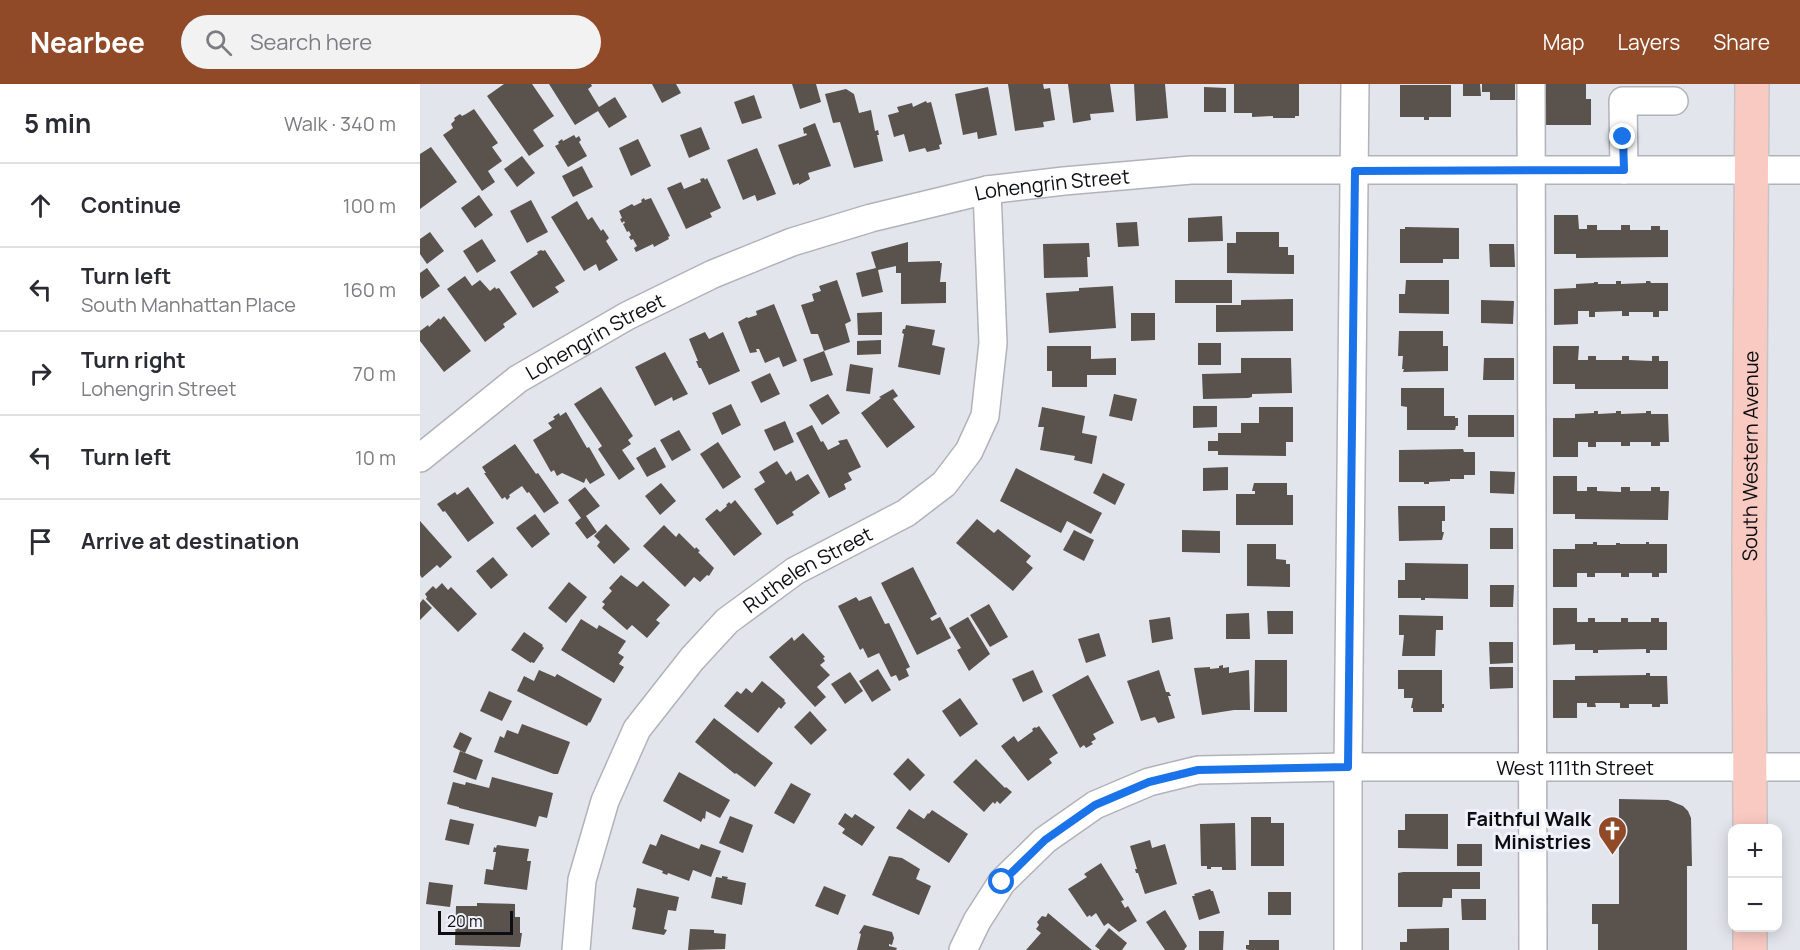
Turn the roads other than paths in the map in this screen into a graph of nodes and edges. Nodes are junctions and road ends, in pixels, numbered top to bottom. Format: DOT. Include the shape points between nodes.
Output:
graph roads {
  1 [pos="1355,84"];
  2 [pos="1531,84"];
  3 [pos="1752,84"];
  4 [pos="1674,102"];
  5 [pos="1752,169"];
  6 [pos="1531,170"];
  7 [pos="1624,170"];
  8 [pos="1800,170"];
  9 [pos="1355,171"];
  10 [pos="987,190"];
  11 [pos="420,458"];
  12 [pos="1533,766"];
  13 [pos="1348,767"];
  14 [pos="1750,767"];
  15 [pos="1800,767"];
  16 [pos="1750,824"];
  17 [pos="1750,932"];
  18 [pos="576,950"];
  19 [pos="963,950"];
  20 [pos="1348,950"];
  21 [pos="1533,950"];
  22 [pos="1750,950"];
  1 -- 9 [label="street"];
  2 -- 6 [label="street"];
  3 -- 5 [label="main road, South Western Avenue"];
  4 -- 7 [label="street" via="1623,101"];
  5 -- 7 [label="street, Lohengrin Street"];
  5 -- 8 [label="street, Lohengrin Street"];
  5 -- 14 [label="main road, South Western Avenue"];
  6 -- 7 [label="street, Lohengrin Street"];
  6 -- 9 [label="street, Lohengrin Street"];
  6 -- 12 [label="street"];
  9 -- 10 [label="street, Lohengrin Street" via="1191,171"];
  9 -- 13 [label="street"];
  10 -- 11 [label="street, Lohengrin Street" via="792,242 713,274 627,315 518,379"];
  10 -- 18 [label="street, Ruthelen Street" via="993,343 985,416 969,452 944,484 906,513 795,571 727,621 692,659 637,729 605,801 582,880"];
  12 -- 13 [label="street, West 111th Street"];
  12 -- 14 [label="street, West 111th Street"];
  12 -- 21 [label="street"];
  13 -- 19 [label="street, West 111th Street" via="1198,770 1149,782 1095,805 1045,840 1002,882"];
  13 -- 20 [label="street"];
  14 -- 15 [label="street, West 111th Street"];
  14 -- 16 [label="main road, South Western Avenue"];
  17 -- 22 [label="main road"];
}
